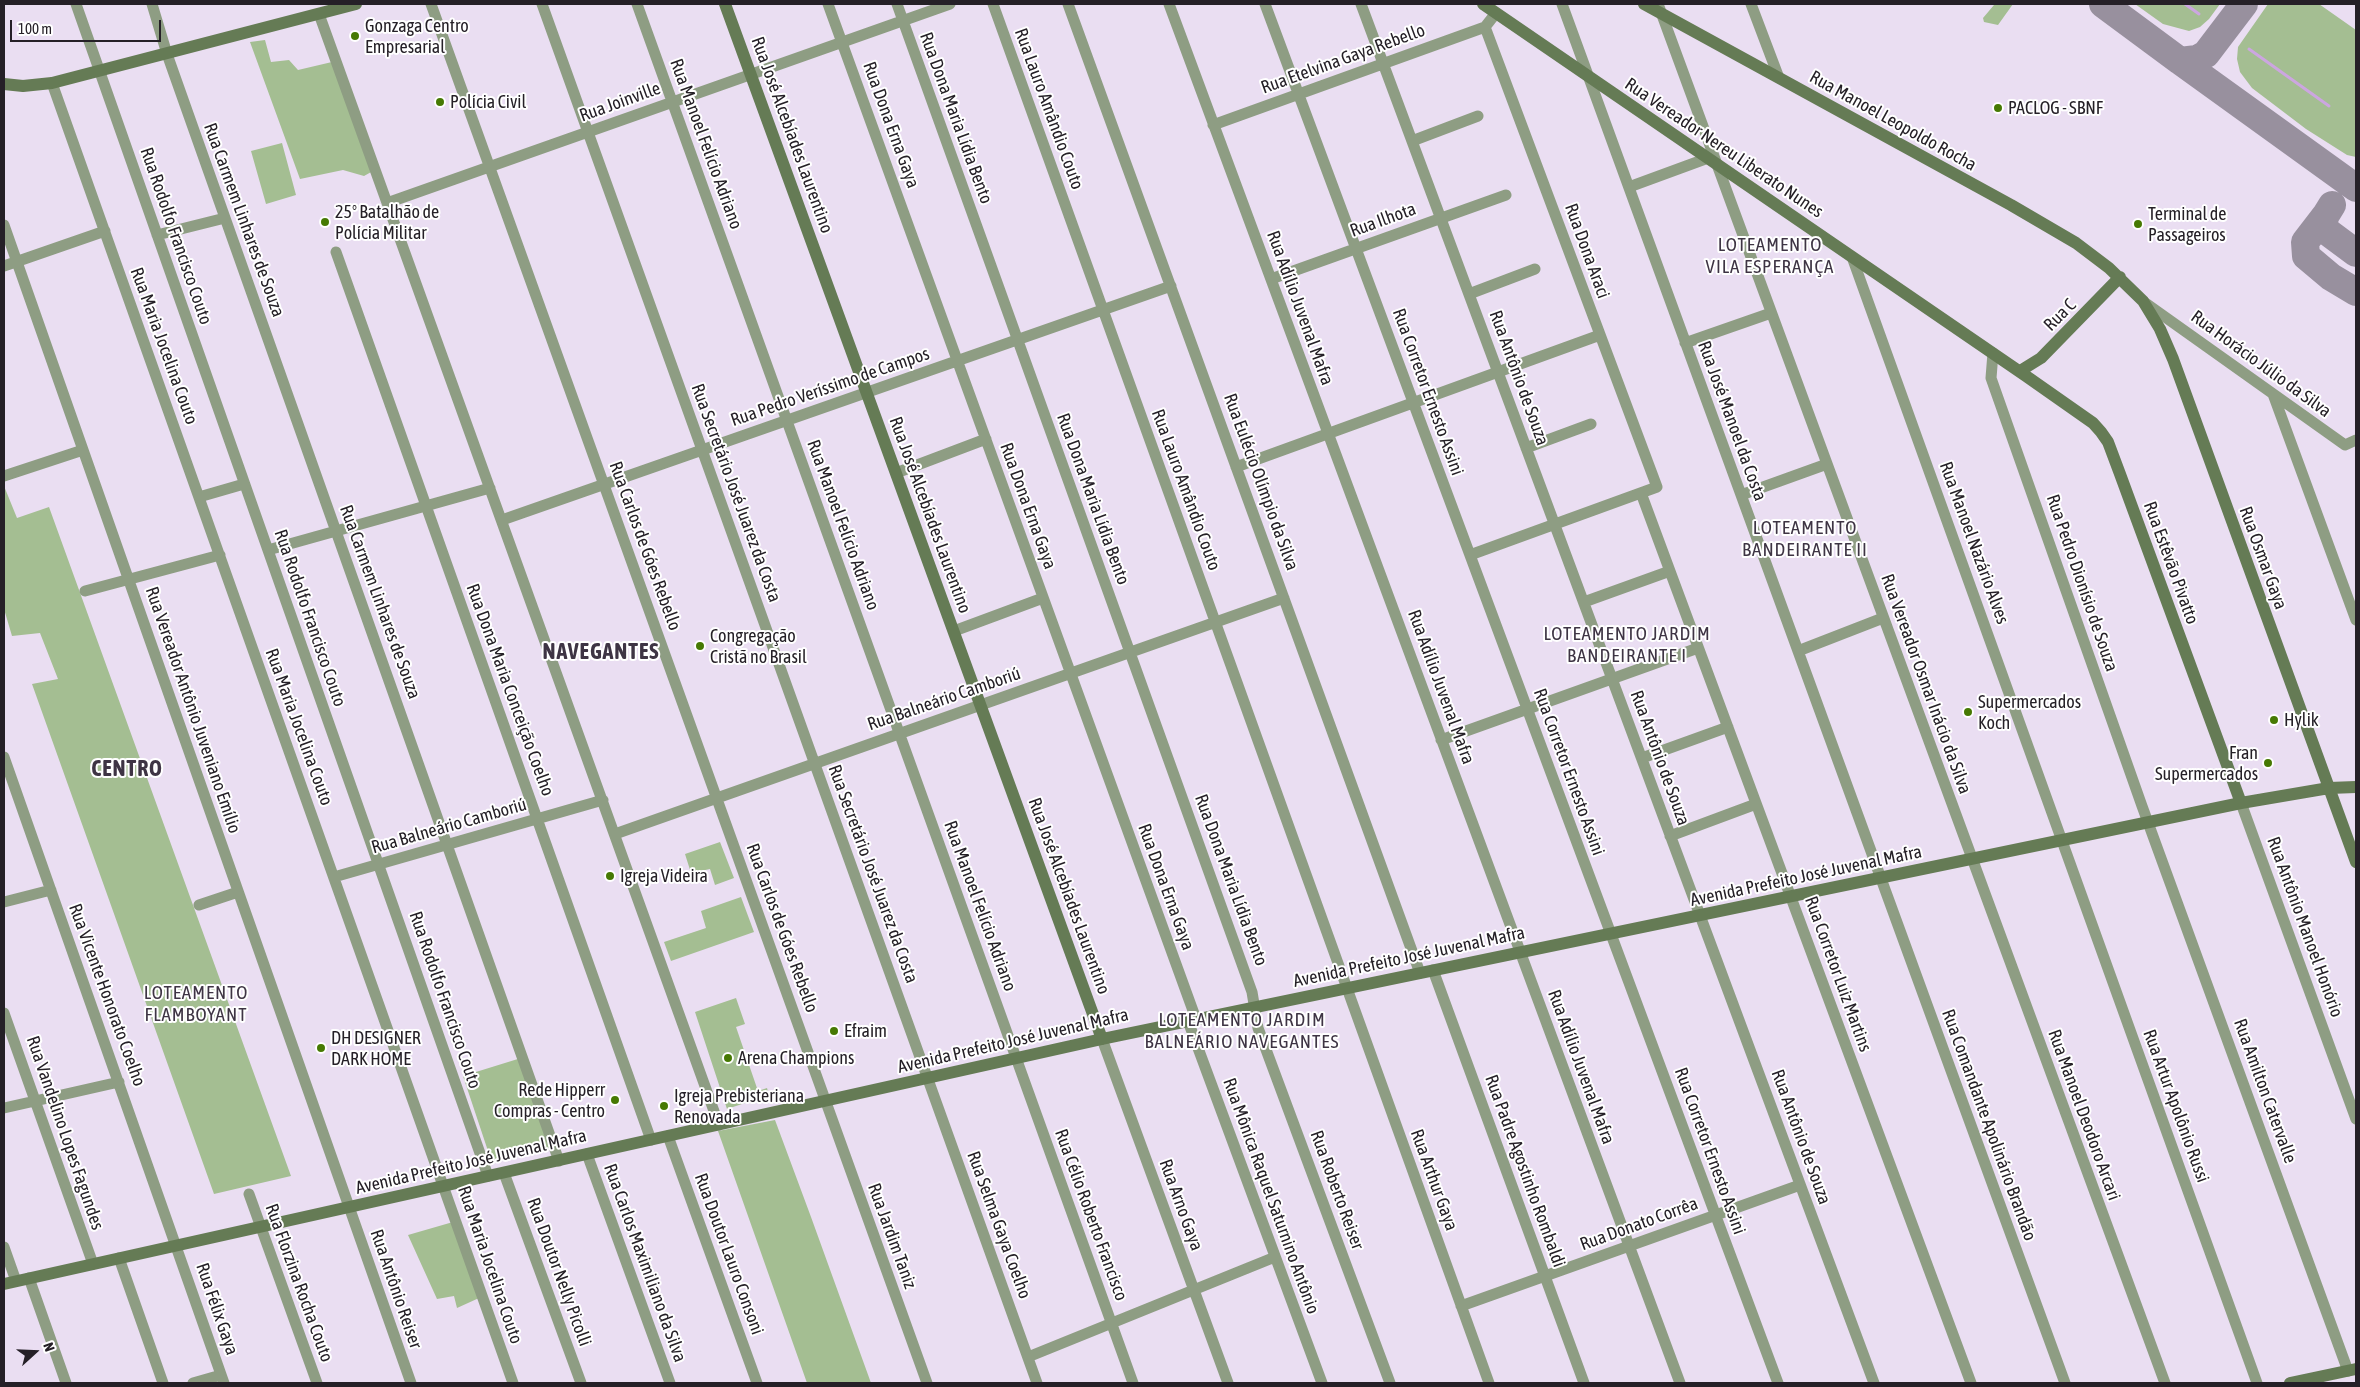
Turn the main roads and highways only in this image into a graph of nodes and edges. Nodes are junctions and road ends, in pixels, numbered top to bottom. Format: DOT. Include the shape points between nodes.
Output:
graph roads {
  1 [pos="356,4"];
  2 [pos="725,4"];
  3 [pos="1483,4"];
  4 [pos="1644,4"];
  5 [pos="1660,9"];
  6 [pos="4,84"];
  7 [pos="2120,277"];
  8 [pos="2020,372"];
  9 [pos="2356,787"];
  10 [pos="2329,788"];
  11 [pos="2241,803"];
  12 [pos="2356,862"];
  13 [pos="1102,1039"];
  14 [pos="10,1283"];
  15 [pos="2352,1370"];
  16 [pos="2290,1383"];
  1 -- 6 [label="main road" via="52,83"];
  2 -- 13 [label="main road, Rua José Alcebíades Laurentino"];
  3 -- 8 [label="main road, Rua Vereador Nereu Liberato Nunes"];
  4 -- 5 [label="main road, Rua Manoel Leopoldo Rocha"];
  5 -- 7 [label="main road, Rua Manoel Leopoldo Rocha" via="2011,205 2076,243"];
  7 -- 8 [label="main road, Rua C" via="2042,358"];
  7 -- 10 [label="main road, Rua Osmar Gaya" via="2143,301 2160,329"];
  8 -- 11 [label="main road, Rua Estêvão Pivatto" via="2093,423 2108,442"];
  9 -- 10 [label="main road, Avenida Prefeito José Juvenal Mafra"];
  10 -- 11 [label="main road, Avenida Prefeito José Juvenal Mafra"];
  10 -- 12 [label="main road, Rua Osmar Gaya"];
  11 -- 13 [label="main road, Avenida Prefeito José Juvenal Mafra"];
  13 -- 14 [label="main road, Avenida Prefeito José Juvenal Mafra"];
  15 -- 16 [label="main road"];
}
